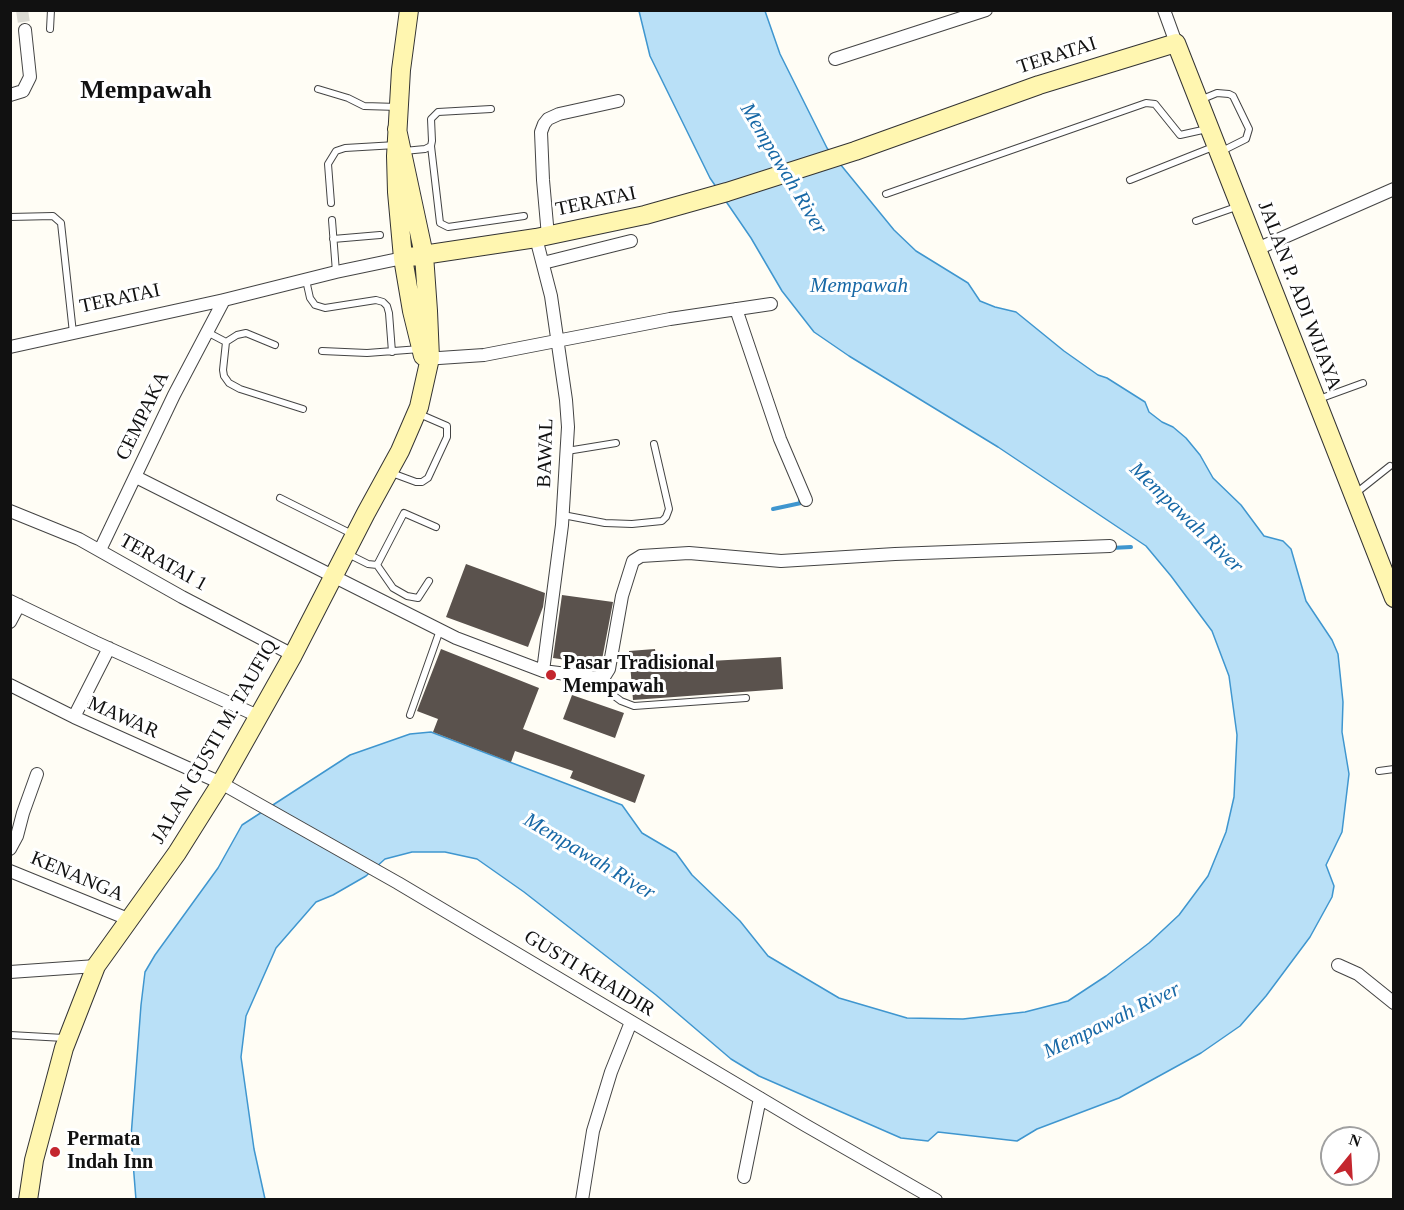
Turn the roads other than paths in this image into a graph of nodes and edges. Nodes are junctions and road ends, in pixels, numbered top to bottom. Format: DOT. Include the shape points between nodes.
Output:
graph roads {
  1 [pos="51,10"];
  2 [pos="986,10"];
  3 [pos="1164,10"];
  4 [pos="405,11"];
  5 [pos="50,29"];
  6 [pos="25,30"];
  7 [pos="1176,43"];
  8 [pos="835,59"];
  9 [pos="318,89"];
  10 [pos="10,95"];
  11 [pos="1198,100"];
  12 [pos="618,101"];
  13 [pos="399,107"];
  14 [pos="491,109"];
  15 [pos="1209,128"];
  16 [pos="399,142"];
  17 [pos="430,146"];
  18 [pos="1217,149"];
  19 [pos="1130,180"];
  20 [pos="1394,189"];
  21 [pos="886,194"];
  22 [pos="330,203"];
  23 [pos="1240,205"];
  24 [pos="524,216"];
  25 [pos="10,217"];
  26 [pos="332,220"];
  27 [pos="1196,221"];
  28 [pos="380,235"];
  29 [pos="542,237"];
  30 [pos="333,239"];
  31 [pos="632,241"];
  32 [pos="1257,249"];
  33 [pos="424,255"];
  34 [pos="403,258"];
  35 [pos="543,263"];
  36 [pos="336,272"];
  37 [pos="306,279"];
  38 [pos="224,300"];
  39 [pos="771,304"];
  40 [pos="736,309"];
  41 [pos="207,332"];
  42 [pos="73,333"];
  43 [pos="226,342"];
  44 [pos="557,342"];
  45 [pos="275,345"];
  46 [pos="11,348"];
  47 [pos="322,351"];
  48 [pos="392,352"];
  49 [pos="426,360"];
  50 [pos="1363,383"];
  51 [pos="1316,400"];
  52 [pos="303,409"];
  53 [pos="417,413"];
  54 [pos="616,443"];
  55 [pos="654,444"];
  56 [pos="567,451"];
  57 [pos="1390,466"];
  58 [pos="389,472"];
  59 [pos="135,477"];
  60 [pos="1353,495"];
  61 [pos="280,498"];
  62 [pos="806,500"];
  63 [pos="10,511"];
  64 [pos="562,514"];
  65 [pos="436,527"];
  66 [pos="354,535"];
  67 [pos="1110,546"];
  68 [pos="100,550"];
  69 [pos="345,552"];
  70 [pos="377,565"];
  71 [pos="333,576"];
  72 [pos="429,581"];
  73 [pos="1394,598"];
  74 [pos="15,603"];
  75 [pos="10,622"];
  76 [pos="441,630"];
  77 [pos="110,648"];
  78 [pos="293,655"];
  79 [pos="543,671"];
  80 [pos="604,677"];
  81 [pos="10,685"];
  82 [pos="746,698"];
  83 [pos="411,715"];
  84 [pos="258,716"];
  85 [pos="74,717"];
  86 [pos="1394,769"];
  87 [pos="1379,771"];
  88 [pos="37,774"];
  89 [pos="221,783"];
  90 [pos="10,849"];
  91 [pos="10,870"];
  92 [pos="128,920"];
  93 [pos="1338,965"];
  94 [pos="96,966"];
  95 [pos="10,972"];
  96 [pos="1394,1003"];
  97 [pos="631,1022"];
  98 [pos="10,1035"];
  99 [pos="68,1039"];
  100 [pos="760,1098"];
  101 [pos="744,1177"];
  102 [pos="28,1200"];
  103 [pos="582,1200"];
  104 [pos="936,1200"];
  1 -- 5 [label="lane"];
  2 -- 8 [label="street"];
  3 -- 7 [label="street, JALAN P. ADI WIJAYA"];
  4 -- 13 [label="main road, JALAN GUSTI M. TAUFIQ"];
  6 -- 10 [label="street" via="30,77 22,91"];
  7 -- 11 [label="main road, JALAN P. ADI WIJAYA"];
  7 -- 29 [label="main road, TERATAI" via="1039,85 727,192"];
  9 -- 13 [label="lane" via="364,106"];
  11 -- 15 [label="main road, JALAN P. ADI WIJAYA"];
  11 -- 18 [label="lane" via="1229,93 1249,129 1246,139"];
  12 -- 29 [label="street, BAWAL" via="559,114 544,124"];
  13 -- 16 [label="main road, JALAN GUSTI M. TAUFIQ"];
  14 -- 17 [label="lane" via="438,112 431,119"];
  15 -- 18 [label="main road, JALAN P. ADI WIJAYA"];
  15 -- 21 [label="lane" via="1180,135 1155,104 1146,103"];
  16 -- 17 [label="lane" via="425,149"];
  16 -- 22 [label="lane" via="336,151 328,164"];
  16 -- 33 [label="main road, JALAN GUSTI M. TAUFIQ"];
  16 -- 34 [label="main road, JALAN GUSTI M. TAUFIQ"];
  17 -- 24 [label="lane" via="440,223 448,227"];
  18 -- 19 [label="lane"];
  18 -- 23 [label="main road, JALAN P. ADI WIJAYA"];
  20 -- 32 [label="street"];
  23 -- 27 [label="lane"];
  23 -- 32 [label="main road, JALAN P. ADI WIJAYA"];
  25 -- 42 [label="lane" via="53,216 61,223"];
  26 -- 30 [label="lane"];
  28 -- 30 [label="lane"];
  29 -- 33 [label="main road, TERATAI"];
  29 -- 35 [label="street, BAWAL"];
  30 -- 36 [label="lane"];
  31 -- 35 [label="street"];
  32 -- 51 [label="main road, JALAN P. ADI WIJAYA"];
  33 -- 34 [label="main road, TERATAI"];
  33 -- 49 [label="main road, JALAN GUSTI M. TAUFIQ"];
  34 -- 36 [label="street, TERATAI"];
  34 -- 49 [label="main road, JALAN GUSTI M. TAUFIQ"];
  35 -- 44 [label="street, BAWAL"];
  36 -- 37 [label="street, TERATAI"];
  37 -- 38 [label="street, TERATAI"];
  37 -- 48 [label="lane" via="310,298 315,305 325,308 383,302 389,313"];
  38 -- 41 [label="street, CEMPAKA"];
  38 -- 42 [label="street, TERATAI"];
  39 -- 40 [label="street"];
  40 -- 44 [label="street"];
  40 -- 62 [label="street" via="780,439"];
  41 -- 43 [label="lane"];
  41 -- 59 [label="street, CEMPAKA"];
  42 -- 46 [label="street, TERATAI"];
  43 -- 45 [label="lane" via="246,333"];
  43 -- 52 [label="lane" via="223,370 229,382"];
  44 -- 49 [label="street"];
  44 -- 56 [label="street, BAWAL" via="566,400"];
  47 -- 48 [label="lane"];
  48 -- 49 [label="lane"];
  49 -- 53 [label="main road, JALAN GUSTI M. TAUFIQ" via="424,393"];
  50 -- 51 [label="lane"];
  51 -- 60 [label="main road, JALAN P. ADI WIJAYA"];
  53 -- 58 [label="main road, JALAN GUSTI M. TAUFIQ"];
  53 -- 58 [label="lane" via="447,426 447,437 428,478 416,482"];
  54 -- 56 [label="lane"];
  55 -- 64 [label="lane" via="669,509 666,517 632,524"];
  56 -- 64 [label="street, BAWAL"];
  57 -- 60 [label="lane"];
  58 -- 66 [label="main road, JALAN GUSTI M. TAUFIQ"];
  59 -- 68 [label="street, CEMPAKA"];
  59 -- 71 [label="street"];
  60 -- 73 [label="main road, JALAN P. ADI WIJAYA"];
  61 -- 66 [label="lane"];
  63 -- 68 [label="street, TERATAI 1"];
  64 -- 79 [label="street, BAWAL"];
  65 -- 70 [label="lane" via="403,514"];
  66 -- 69 [label="main road, JALAN GUSTI M. TAUFIQ"];
  67 -- 80 [label="street" via="781,561 689,554 641,556 633,561 625,584"];
  68 -- 78 [label="street, TERATAI 1"];
  69 -- 70 [label="lane"];
  69 -- 71 [label="main road, JALAN GUSTI M. TAUFIQ"];
  70 -- 72 [label="lane" via="393,588 407,596 418,598"];
  71 -- 76 [label="street"];
  71 -- 78 [label="main road, JALAN GUSTI M. TAUFIQ"];
  74 -- 75 [label="street"];
  74 -- 77 [label="street"];
  76 -- 79 [label="street"];
  76 -- 83 [label="lane"];
  77 -- 84 [label="street"];
  77 -- 85 [label="street"];
  78 -- 84 [label="main road, JALAN GUSTI M. TAUFIQ"];
  79 -- 80 [label="street"];
  80 -- 82 [label="lane" via="621,702 634,706"];
  81 -- 85 [label="street, MAWAR"];
  84 -- 89 [label="main road, JALAN GUSTI M. TAUFIQ"];
  85 -- 89 [label="street, MAWAR"];
  86 -- 87 [label="lane"];
  88 -- 90 [label="street"];
  89 -- 92 [label="main road, JALAN GUSTI M. TAUFIQ"];
  89 -- 97 [label="street, GUSTI KHAIDIR"];
  91 -- 92 [label="street, KENANGA"];
  92 -- 94 [label="main road, JALAN GUSTI M. TAUFIQ"];
  93 -- 96 [label="street" via="1358,974"];
  94 -- 95 [label="street"];
  94 -- 99 [label="main road, JALAN GUSTI M. TAUFIQ"];
  97 -- 100 [label="street, GUSTI KHAIDIR"];
  97 -- 103 [label="street" via="596,1120"];
  98 -- 99 [label="lane"];
  99 -- 102 [label="main road, JALAN GUSTI M. TAUFIQ" via="39,1137"];
  100 -- 101 [label="street"];
  100 -- 104 [label="street, GUSTI KHAIDIR"];
}
